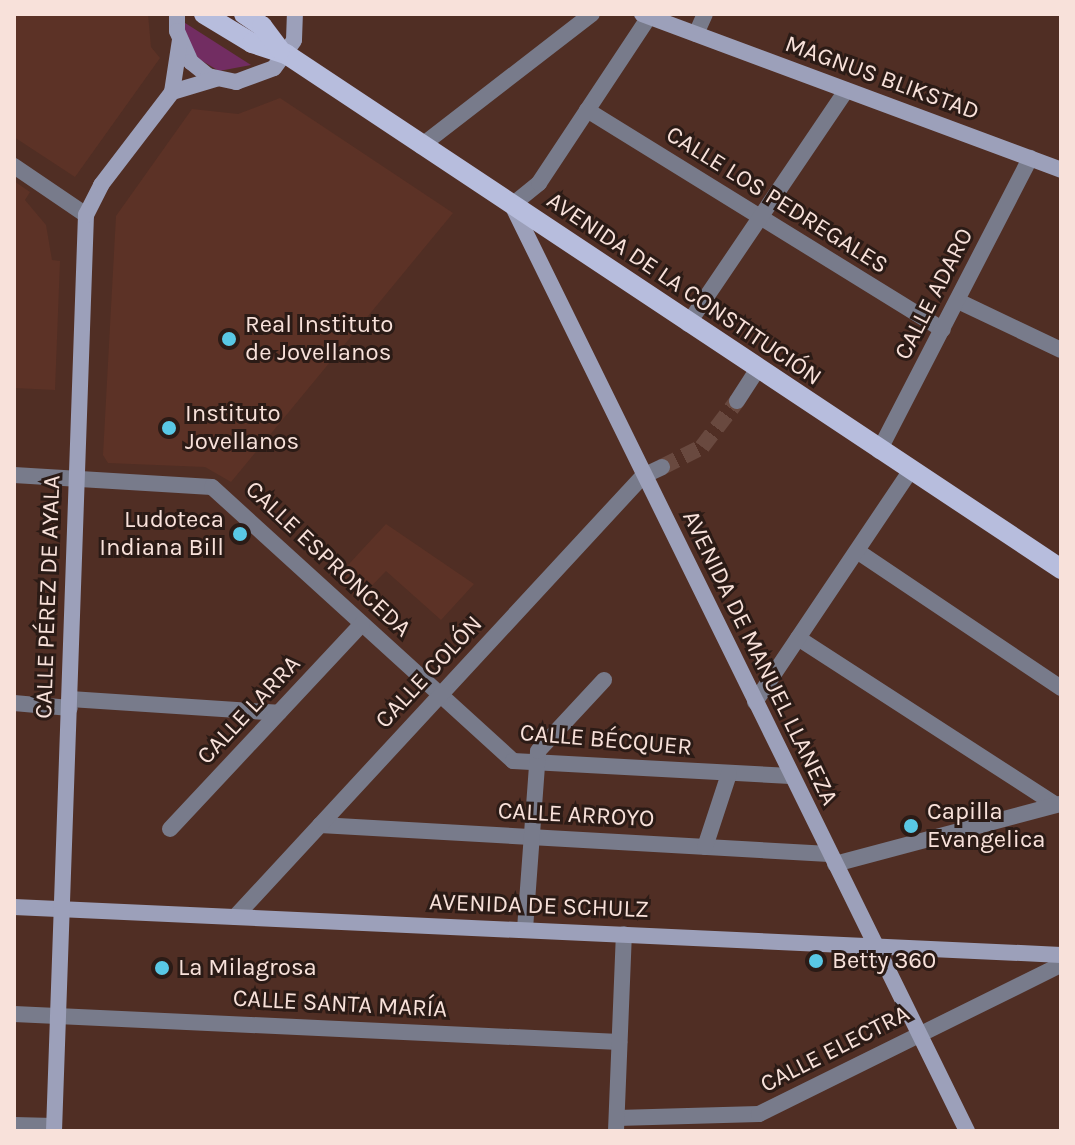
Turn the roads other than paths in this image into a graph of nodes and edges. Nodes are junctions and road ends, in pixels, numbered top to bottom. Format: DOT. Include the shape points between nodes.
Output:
graph roads {
  1 [pos="177,14"];
  2 [pos="204,14"];
  3 [pos="244,14"];
  4 [pos="295,14"];
  5 [pos="592,14"];
  6 [pos="705,14"];
  7 [pos="646,15"];
  8 [pos="696,34"];
  9 [pos="180,40"];
  10 [pos="283,52"];
  11 [pos="218,79"];
  12 [pos="846,91"];
  13 [pos="172,92"];
  14 [pos="587,110"];
  15 [pos="421,146"];
  16 [pos="1030,158"];
  17 [pos="14,166"];
  18 [pos="1061,170"];
  19 [pos="512,205"];
  20 [pos="86,215"];
  21 [pos="760,218"];
  22 [pos="958,301"];
  23 [pos="688,324"];
  24 [pos="943,330"];
  25 [pos="1061,350"];
  26 [pos="757,370"];
  27 [pos="737,401"];
  28 [pos="879,451"];
  29 [pos="662,467"];
  30 [pos="911,470"];
  31 [pos="14,475"];
  32 [pos="643,476"];
  33 [pos="75,477"];
  34 [pos="857,551"];
  35 [pos="1061,569"];
  36 [pos="362,624"];
  37 [pos="798,638"];
  38 [pos="604,680"];
  39 [pos="1061,688"];
  40 [pos="440,695"];
  41 [pos="755,702"];
  42 [pos="14,703"];
  43 [pos="70,704"];
  44 [pos="279,713"];
  45 [pos="536,763"];
  46 [pos="729,774"];
  47 [pos="791,776"];
  48 [pos="1058,804"];
  49 [pos="320,825"];
  50 [pos="170,829"];
  51 [pos="530,837"];
  52 [pos="705,847"];
  53 [pos="832,859"];
  54 [pos="14,907"];
  55 [pos="62,909"];
  56 [pos="235,917"];
  57 [pos="525,929"];
  58 [pos="624,934"];
  59 [pos="874,945"];
  60 [pos="1061,955"];
  61 [pos="1061,965"];
  62 [pos="14,1014"];
  63 [pos="58,1016"];
  64 [pos="918,1033"];
  65 [pos="619,1042"];
  66 [pos="14,1125"];
  67 [pos="617,1125"];
  68 [pos="54,1128"];
  69 [pos="967,1131"];
  1 -- 9 [label="street, CALLE PÉREZ DE AYALA"];
  2 -- 10 [label="main road, AVENIDA DE LA CONSTITUCIÓN" via="252,43"];
  3 -- 10 [label="main road, AVENIDA DE LA CONSTITUCIÓN"];
  4 -- 10 [label="street" via="294,40"];
  5 -- 15 [label="street"];
  6 -- 8 [label="street"];
  7 -- 8 [label="street, MAGNUS BLIKSTAD"];
  7 -- 14 [label="street"];
  8 -- 12 [label="street, MAGNUS BLIKSTAD"];
  9 -- 11 [label="street" via="196,67"];
  9 -- 13 [label="street, CALLE PÉREZ DE AYALA"];
  10 -- 11 [label="street" via="255,79"];
  10 -- 15 [label="main road, AVENIDA DE LA CONSTITUCIÓN"];
  11 -- 13 [label="street"];
  12 -- 16 [label="street, MAGNUS BLIKSTAD"];
  12 -- 21 [label="street"];
  13 -- 20 [label="street, CALLE PÉREZ DE AYALA" via="101,185"];
  14 -- 19 [label="street" via="539,183"];
  14 -- 21 [label="street, CALLE LOS PEDREGALES"];
  15 -- 19 [label="main road, AVENIDA DE LA CONSTITUCIÓN"];
  16 -- 18 [label="street, MAGNUS BLIKSTAD"];
  16 -- 22 [label="street, CALLE ADARO"];
  17 -- 20 [label="street"];
  19 -- 23 [label="main road, AVENIDA DE LA CONSTITUCIÓN"];
  19 -- 32 [label="street, AVENIDA DE MANUEL LLANEZA"];
  20 -- 33 [label="street, CALLE PÉREZ DE AYALA"];
  21 -- 23 [label="street"];
  21 -- 24 [label="street, CALLE LOS PEDREGALES"];
  22 -- 24 [label="street, CALLE ADARO"];
  22 -- 25 [label="street"];
  23 -- 26 [label="main road, AVENIDA DE LA CONSTITUCIÓN"];
  24 -- 28 [label="street, CALLE ADARO"];
  26 -- 27 [label="street"];
  26 -- 28 [label="main road, AVENIDA DE LA CONSTITUCIÓN"];
  28 -- 30 [label="main road, AVENIDA DE LA CONSTITUCIÓN"];
  29 -- 32 [label="street, CALLE COLÓN"];
  30 -- 34 [label="street"];
  30 -- 35 [label="main road, AVENIDA DE LA CONSTITUCIÓN"];
  31 -- 33 [label="street, CALLE ESPRONCEDA"];
  32 -- 40 [label="street, CALLE COLÓN"];
  32 -- 41 [label="street, AVENIDA DE MANUEL LLANEZA"];
  33 -- 36 [label="street, CALLE ESPRONCEDA" via="212,487"];
  33 -- 43 [label="street, CALLE PÉREZ DE AYALA"];
  34 -- 37 [label="street"];
  34 -- 39 [label="street"];
  36 -- 40 [label="street, CALLE ESPRONCEDA"];
  36 -- 44 [label="street, CALLE LARRA"];
  37 -- 41 [label="street"];
  37 -- 48 [label="street"];
  38 -- 45 [label="street" via="538,751"];
  40 -- 45 [label="street, CALLE BÉCQUER" via="513,761"];
  40 -- 49 [label="street, CALLE COLÓN"];
  41 -- 47 [label="street, AVENIDA DE MANUEL LLANEZA"];
  42 -- 43 [label="street"];
  43 -- 44 [label="street"];
  43 -- 55 [label="street, CALLE PÉREZ DE AYALA"];
  44 -- 50 [label="street, CALLE LARRA"];
  45 -- 46 [label="street, CALLE BÉCQUER"];
  45 -- 51 [label="street"];
  46 -- 47 [label="street, CALLE BÉCQUER"];
  46 -- 52 [label="street"];
  47 -- 53 [label="street, AVENIDA DE MANUEL LLANEZA"];
  48 -- 53 [label="street, CALLE ARROYO"];
  49 -- 51 [label="street, CALLE ARROYO"];
  49 -- 56 [label="street, CALLE COLÓN"];
  51 -- 52 [label="street, CALLE ARROYO"];
  51 -- 57 [label="street"];
  52 -- 53 [label="street, CALLE ARROYO"];
  53 -- 59 [label="street, AVENIDA DE MANUEL LLANEZA"];
  54 -- 55 [label="street, AVENIDA DE SCHULZ"];
  55 -- 56 [label="street, AVENIDA DE SCHULZ"];
  55 -- 63 [label="street, CALLE PÉREZ DE AYALA"];
  56 -- 57 [label="street, AVENIDA DE SCHULZ"];
  57 -- 58 [label="street, AVENIDA DE SCHULZ"];
  58 -- 59 [label="street, AVENIDA DE SCHULZ"];
  58 -- 65 [label="street"];
  59 -- 60 [label="street, AVENIDA DE SCHULZ"];
  59 -- 64 [label="street, AVENIDA DE MANUEL LLANEZA"];
  61 -- 64 [label="street, CALLE ELECTRA"];
  62 -- 63 [label="street, CALLE SANTA MARÍA"];
  63 -- 65 [label="street, CALLE SANTA MARÍA"];
  63 -- 68 [label="street, CALLE PÉREZ DE AYALA"];
  64 -- 67 [label="street, CALLE ELECTRA" via="759,1114"];
  64 -- 69 [label="street, AVENIDA DE MANUEL LLANEZA"];
  65 -- 67 [label="street"];
  66 -- 68 [label="street"];
}
